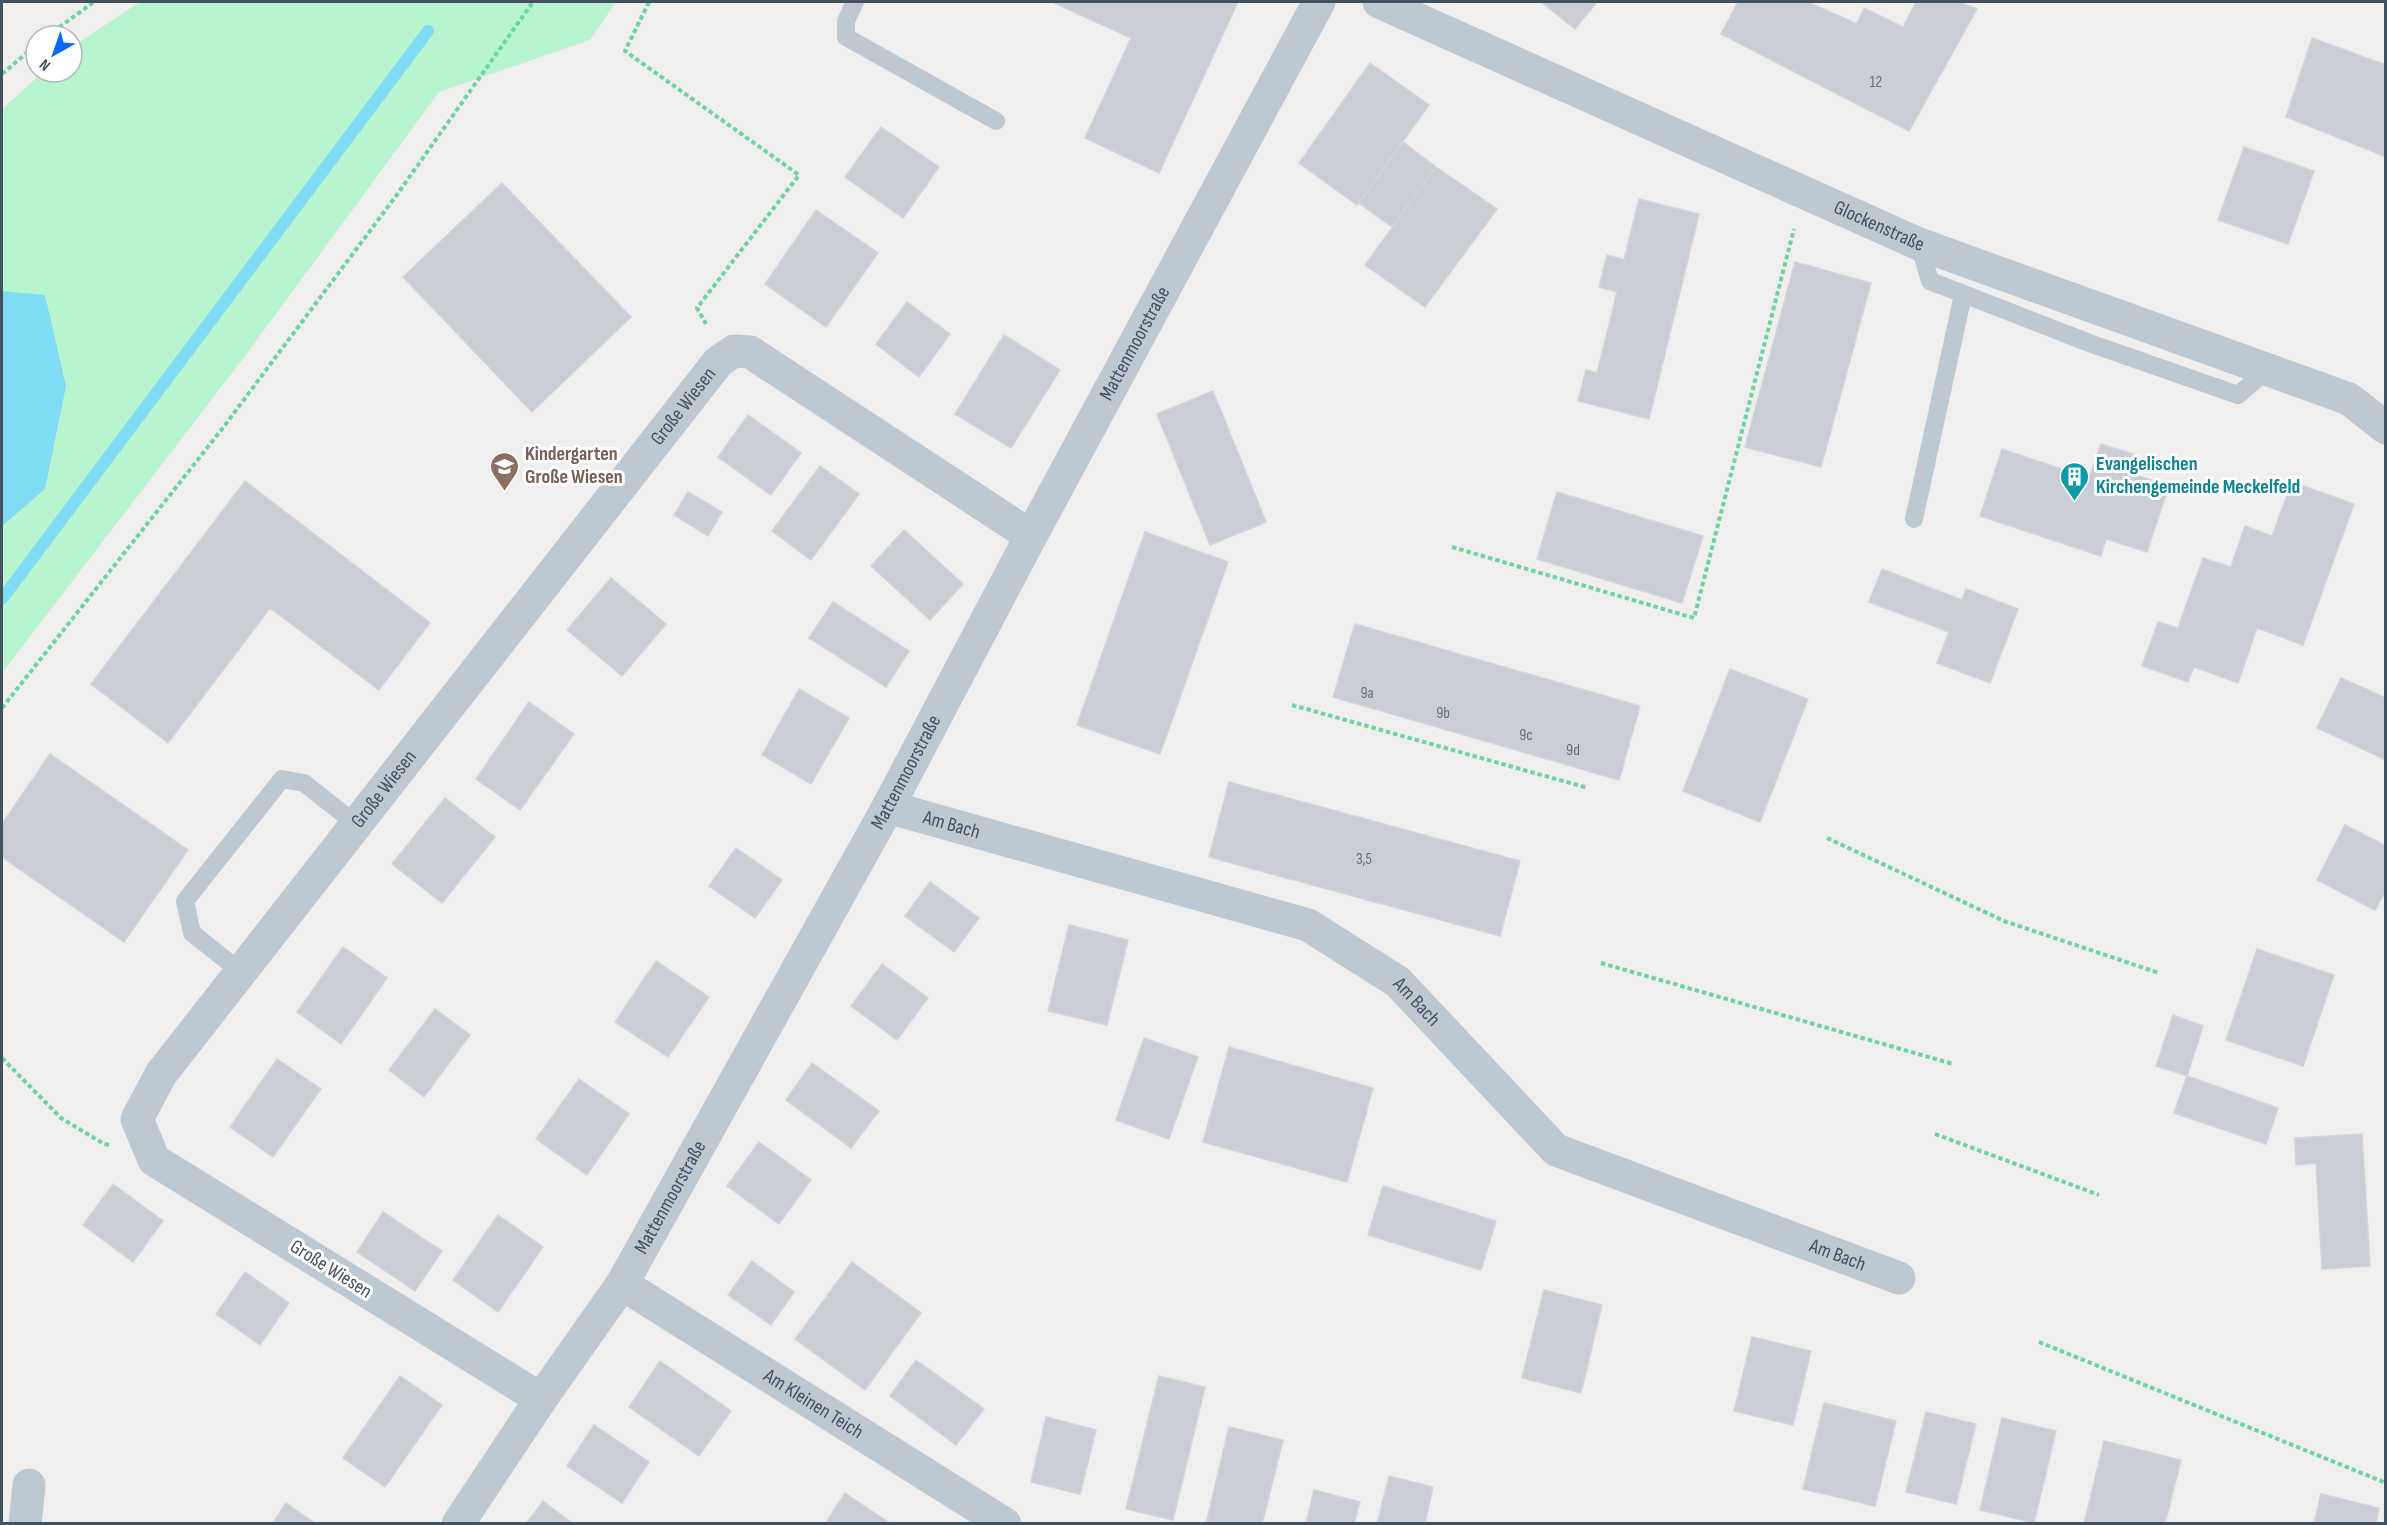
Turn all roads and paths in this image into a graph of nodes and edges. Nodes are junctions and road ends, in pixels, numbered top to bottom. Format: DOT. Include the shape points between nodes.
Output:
graph roads {
  1 [pos="94,2"];
  2 [pos="533,2"];
  3 [pos="650,2"];
  4 [pos="855,2"];
  5 [pos="1319,2"];
  6 [pos="1379,2"];
  7 [pos="64,24"];
  8 [pos="24,55"];
  9 [pos="2,74"];
  10 [pos="996,121"];
  11 [pos="1803,193"];
  12 [pos="1919,244"];
  13 [pos="1963,295"];
  14 [pos="724,357"];
  15 [pos="2267,370"];
  16 [pos="2385,428"];
  17 [pos="1914,519"];
  18 [pos="1031,536"];
  19 [pos="1452,547"];
  20 [pos="1292,705"];
  21 [pos="2,708"];
  22 [pos="1588,788"];
  23 [pos="888,807"];
  24 [pos="356,824"];
  25 [pos="1827,838"];
  26 [pos="1601,963"];
  27 [pos="241,972"];
  28 [pos="2159,973"];
  29 [pos="2,1058"];
  30 [pos="1953,1064"];
  31 [pos="1935,1134"];
  32 [pos="150,1149"];
  33 [pos="2099,1195"];
  34 [pos="1899,1278"];
  35 [pos="622,1284"];
  36 [pos="2039,1342"];
  37 [pos="541,1399"];
  38 [pos="2385,1483"];
  39 [pos="29,1485"];
  40 [pos="25,1524"];
  41 [pos="458,1524"];
  42 [pos="1005,1524"];
  1 -- 7 [label="path"];
  2 -- 21 [label="path" via="396,196 222,429"];
  3 -- 14 [label="path" via="625,51 799,175 697,308"];
  4 -- 10 [label="lane" via="846,21 846,36"];
  5 -- 18 [label="street, Mattenmoorstraße"];
  6 -- 11 [label="street, Glockenstraße"];
  8 -- 9 [label="path"];
  11 -- 12 [label="street, Glockenstraße"];
  11 -- 19 [label="path" via="1694,618"];
  12 -- 13 [label="lane" via="1930,281"];
  12 -- 15 [label="street, Glockenstraße"];
  13 -- 15 [label="lane" via="2238,395"];
  13 -- 17 [label="lane"];
  14 -- 18 [label="street, Große Wiesen" via="734,351 750,352"];
  14 -- 24 [label="street, Große Wiesen"];
  15 -- 16 [label="street, Glockenstraße" via="2349,399"];
  18 -- 23 [label="street, Mattenmoorstraße"];
  20 -- 22 [label="path"];
  23 -- 34 [label="street, Am Bach" via="1308,925 1398,982 1556,1150"];
  23 -- 35 [label="street, Mattenmoorstraße"];
  24 -- 27 [label="street, Große Wiesen"];
  24 -- 27 [label="lane" via="304,783 282,779 184,901 192,933"];
  25 -- 28 [label="path" via="2004,921"];
  26 -- 30 [label="path"];
  27 -- 32 [label="street, Große Wiesen" via="161,1074 137,1119"];
  29 -- 32 [label="path" via="61,1118 104,1144"];
  31 -- 33 [label="path"];
  32 -- 37 [label="street, Große Wiesen" via="154,1160"];
  35 -- 37 [label="street, Mattenmoorstraße"];
  35 -- 42 [label="street, Am Kleinen Teich"];
  36 -- 38 [label="path"];
  37 -- 41 [label="street, Mattenmoorstraße"];
  39 -- 40 [label="street"];
}
